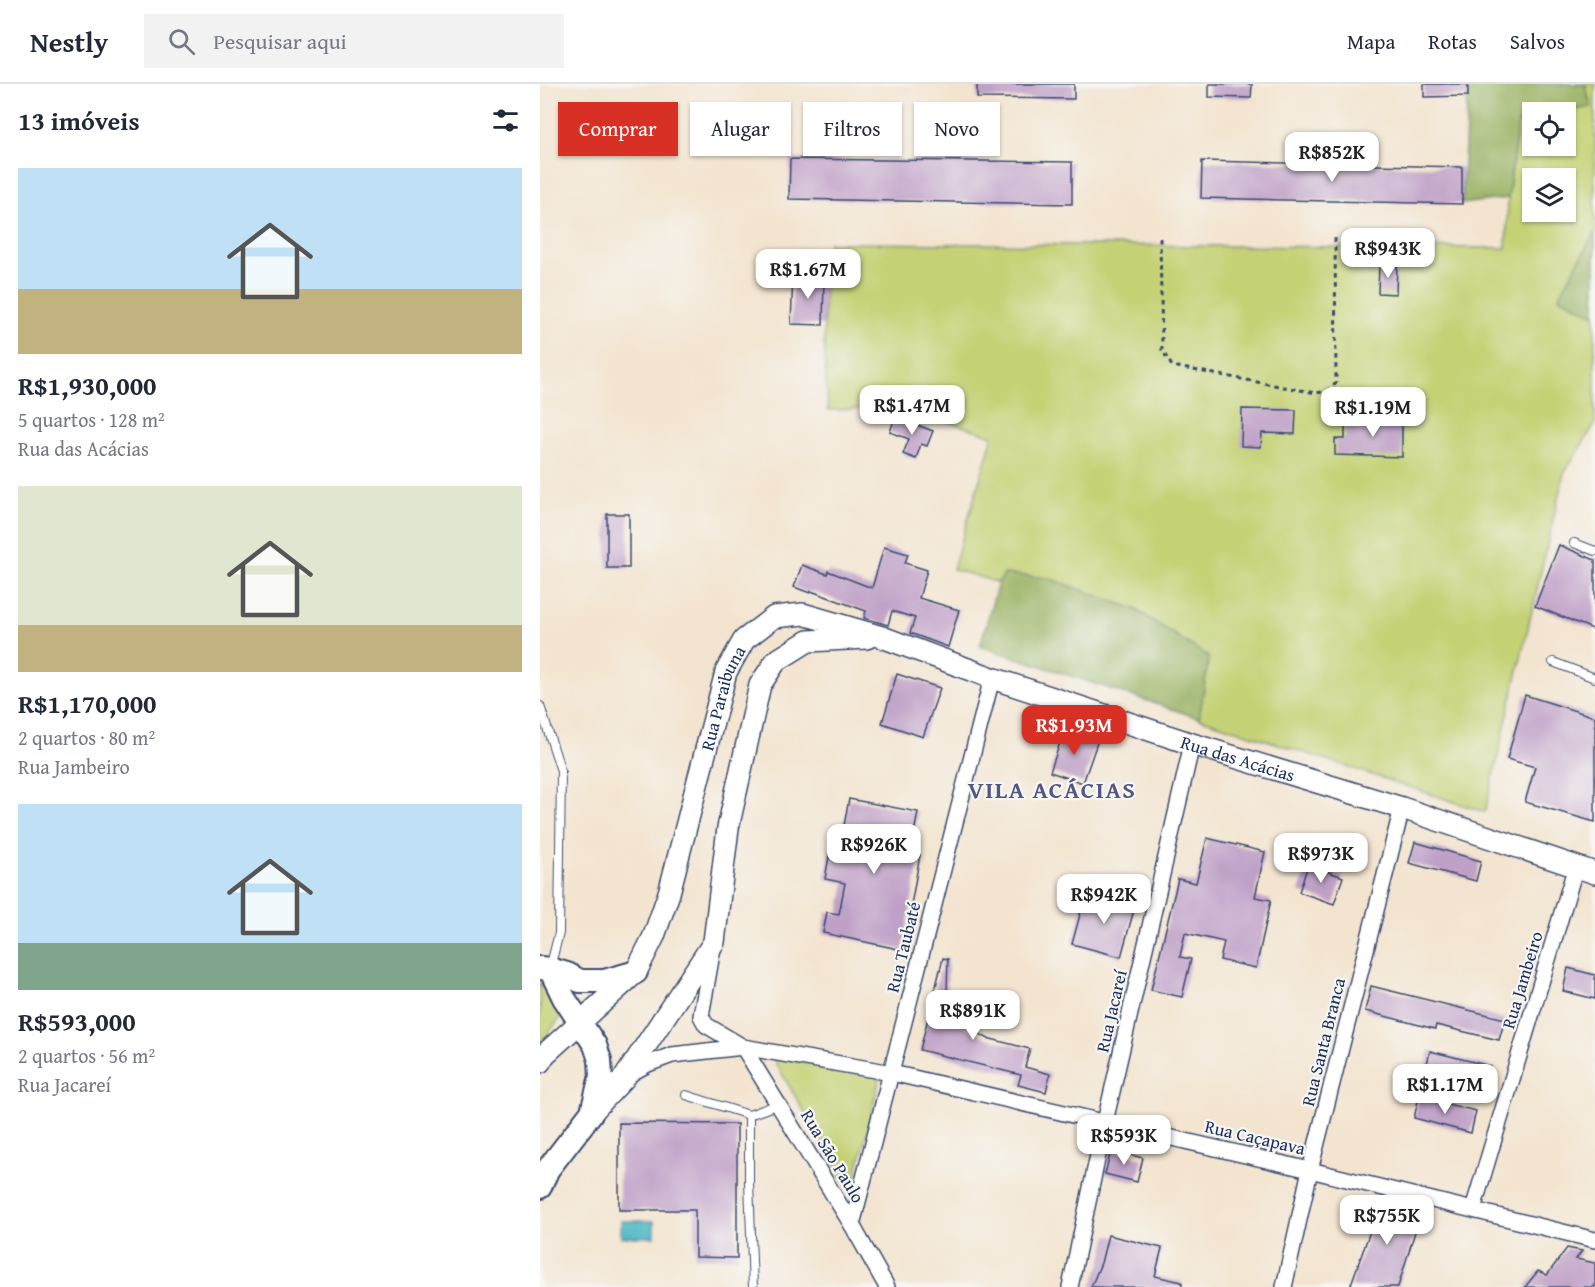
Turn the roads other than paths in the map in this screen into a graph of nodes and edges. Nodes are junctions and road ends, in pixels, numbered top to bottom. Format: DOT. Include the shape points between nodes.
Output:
graph roads {
  1 [pos="1574,543"];
  2 [pos="1595,551"];
  3 [pos="882,637"];
  4 [pos="1552,662"];
  5 [pos="992,678"];
  6 [pos="1595,678"];
  7 [pos="540,706"];
  8 [pos="1192,744"];
  9 [pos="1402,808"];
  10 [pos="1586,869"];
  11 [pos="714,942"];
  12 [pos="545,968"];
  13 [pos="636,972"];
  14 [pos="580,1022"];
  15 [pos="743,1047"];
  16 [pos="540,1062"];
  17 [pos="892,1073"];
  18 [pos="625,1077"];
  19 [pos="686,1095"];
  20 [pos="779,1104"];
  21 [pos="592,1112"];
  22 [pos="749,1115"];
  23 [pos="1105,1122"];
  24 [pos="1311,1170"];
  25 [pos="540,1187"];
  26 [pos="1473,1209"];
  27 [pos="852,1225"];
  28 [pos="1595,1240"];
  29 [pos="753,1287"];
  30 [pos="887,1287"];
  31 [pos="1070,1287"];
  32 [pos="1284,1287"];
  1 -- 2 [label="lane"];
  3 -- 5 [label="main road, Rua das Acácias"];
  3 -- 11 [label="main road, Rua Paraibuna" via="808,641 776,661 760,685 728,828"];
  3 -- 13 [label="main road, Rua Paraibuna" via="803,614 774,617 744,640 726,672 669,893"];
  4 -- 6 [label="lane"];
  5 -- 8 [label="main road, Rua das Acácias"];
  5 -- 17 [label="street, Rua Taubaté"];
  7 -- 12 [label="lane" via="561,771 559,933"];
  8 -- 9 [label="main road, Rua das Acácias"];
  8 -- 23 [label="street, Rua Jacareí"];
  9 -- 10 [label="main road, Rua das Acácias"];
  9 -- 24 [label="street, Rua Santa Branca"];
  10 -- 26 [label="street, Rua Jambeiro"];
  11 -- 15 [label="street, Rua Paraibuna" via="701,1016 706,1025"];
  11 -- 18 [label="main road, Rua Paraibuna"];
  12 -- 13 [label="main road" via="580,981 604,981"];
  12 -- 14 [label="main road"];
  13 -- 14 [label="main road, Rua Paraibuna"];
  14 -- 16 [label="main road, Rua Paraibuna"];
  14 -- 21 [label="main road" via="600,1060 601,1076"];
  15 -- 17 [label="street, Rua Caçapava"];
  15 -- 18 [label="street, Rua Caçapava" via="672,1055"];
  15 -- 20 [label="street, Rua São Paulo"];
  17 -- 23 [label="street, Rua Caçapava"];
  17 -- 27 [label="street, Rua Taubaté"];
  18 -- 21 [label="main road, Rua Paraibuna"];
  19 -- 22 [label="lane"];
  20 -- 22 [label="lane"];
  20 -- 27 [label="street, Rua São Paulo"];
  21 -- 25 [label="main road, Rua Paraibuna" via="548,1169"];
  22 -- 29 [label="lane"];
  23 -- 24 [label="street, Rua Caçapava"];
  23 -- 31 [label="street, Rua Jacareí"];
  24 -- 26 [label="street, Rua Caçapava"];
  24 -- 32 [label="street, Rua Santa Branca"];
  26 -- 28 [label="street, Rua Caçapava"];
  27 -- 30 [label="street, Rua São Paulo"];
}
